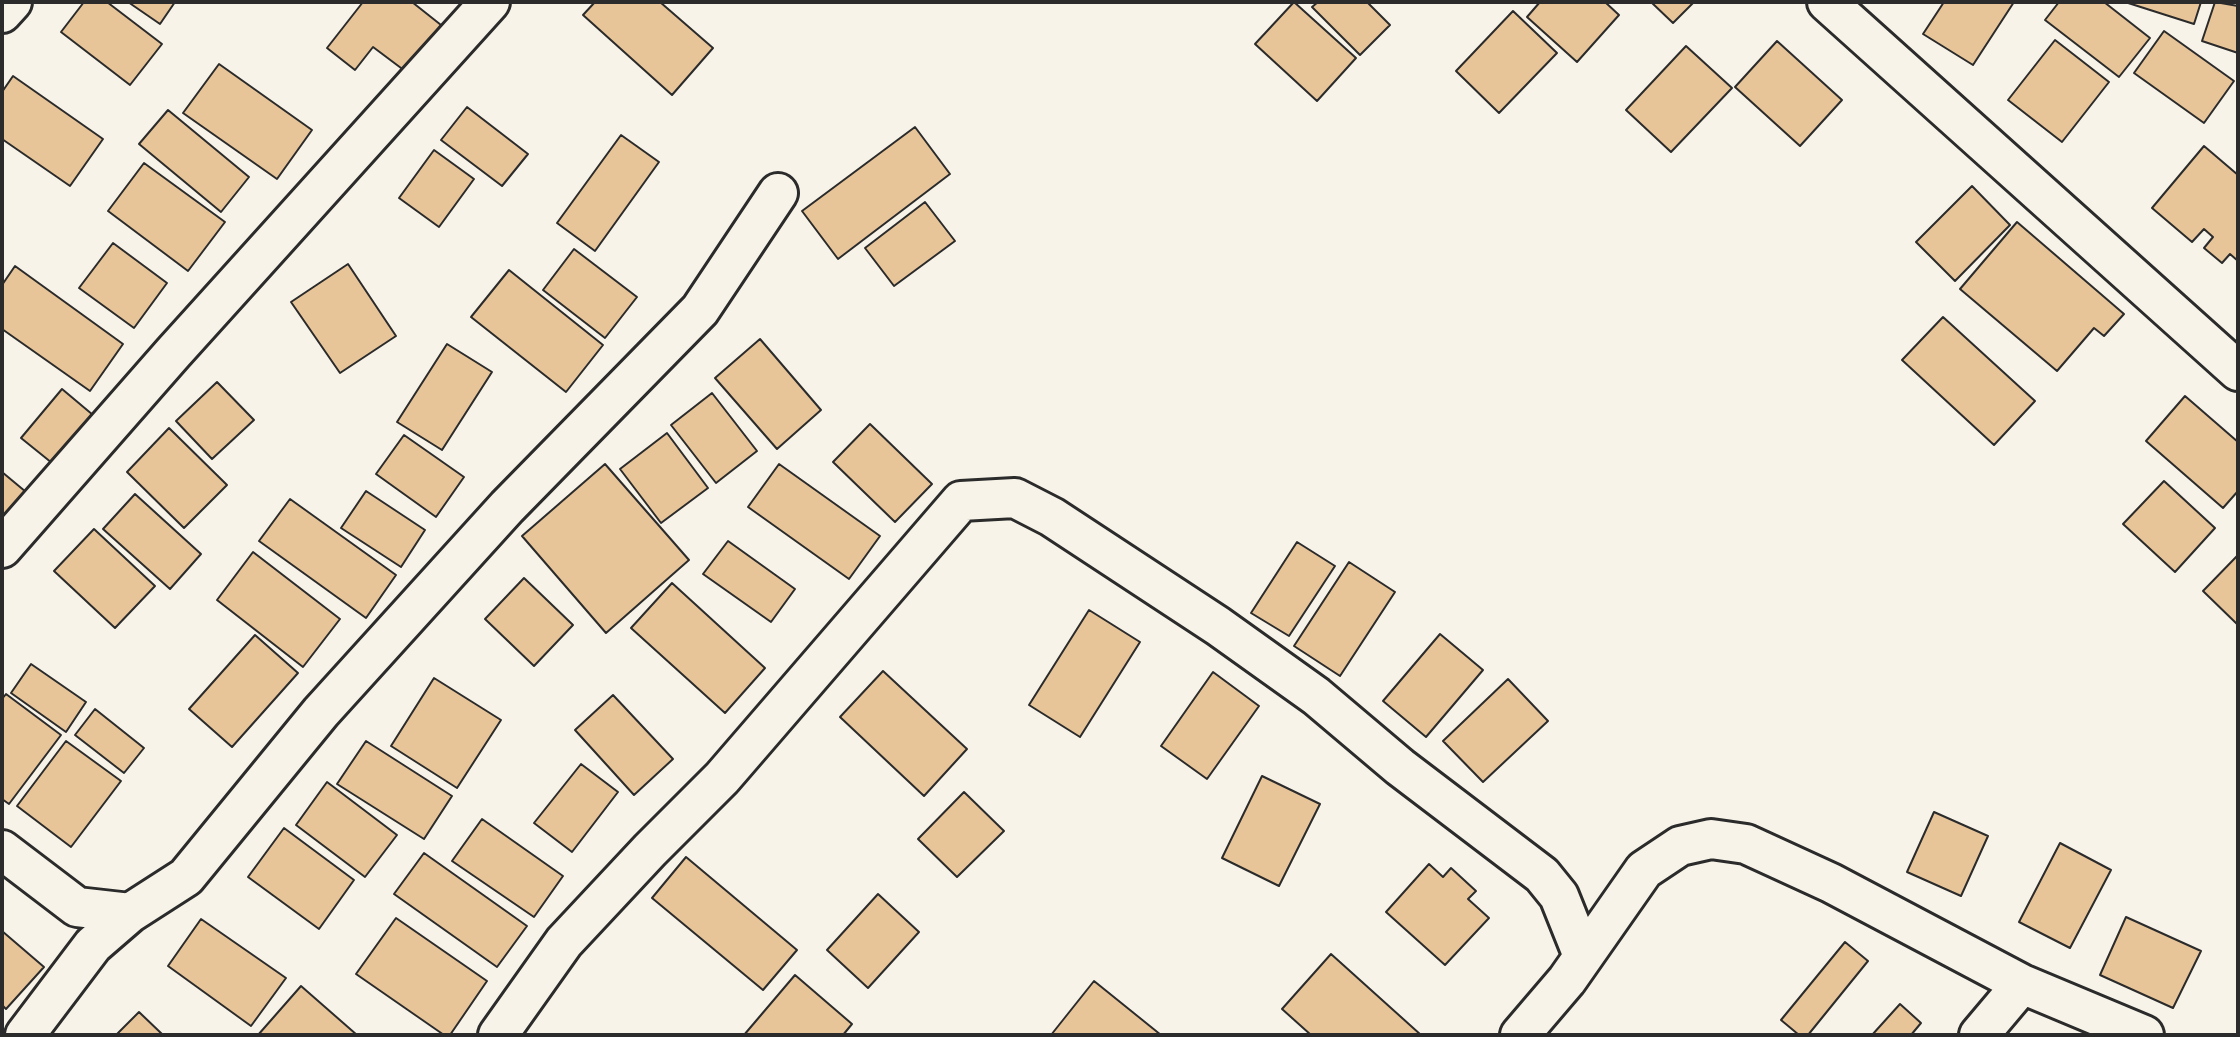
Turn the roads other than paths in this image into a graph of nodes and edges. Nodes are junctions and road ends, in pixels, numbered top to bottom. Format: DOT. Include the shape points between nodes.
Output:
graph roads {
  1 [pos="12,2"];
  2 [pos="490,2"];
  3 [pos="1827,2"];
  4 [pos="2,13"];
  5 [pos="778,193"];
  6 [pos="2234,358"];
  7 [pos="2,548"];
  8 [pos="2,850"];
  9 [pos="130,913"];
  10 [pos="1583,956"];
  11 [pos="2022,984"];
  12 [pos="25,1035"];
  13 [pos="498,1035"];
  14 [pos="1520,1035"];
  15 [pos="1979,1035"];
  16 [pos="2144,1035"];
  1 -- 4 [label="street"];
  2 -- 7 [label="street"];
  3 -- 6 [label="street"];
  5 -- 9 [label="street" via="700,310 497,518 321,712 186,877"];
  8 -- 9 [label="street" via="77,907"];
  9 -- 12 [label="street" via="93,945"];
  10 -- 11 [label="street" via="1644,870 1680,846 1711,839 1746,844 1831,883"];
  10 -- 13 [label="street" via="1559,896 1542,875 1316,696 1052,517 1015,498 961,501 722,778 564,942"];
  10 -- 14 [label="street"];
  11 -- 15 [label="street"];
  11 -- 16 [label="street"];
}
